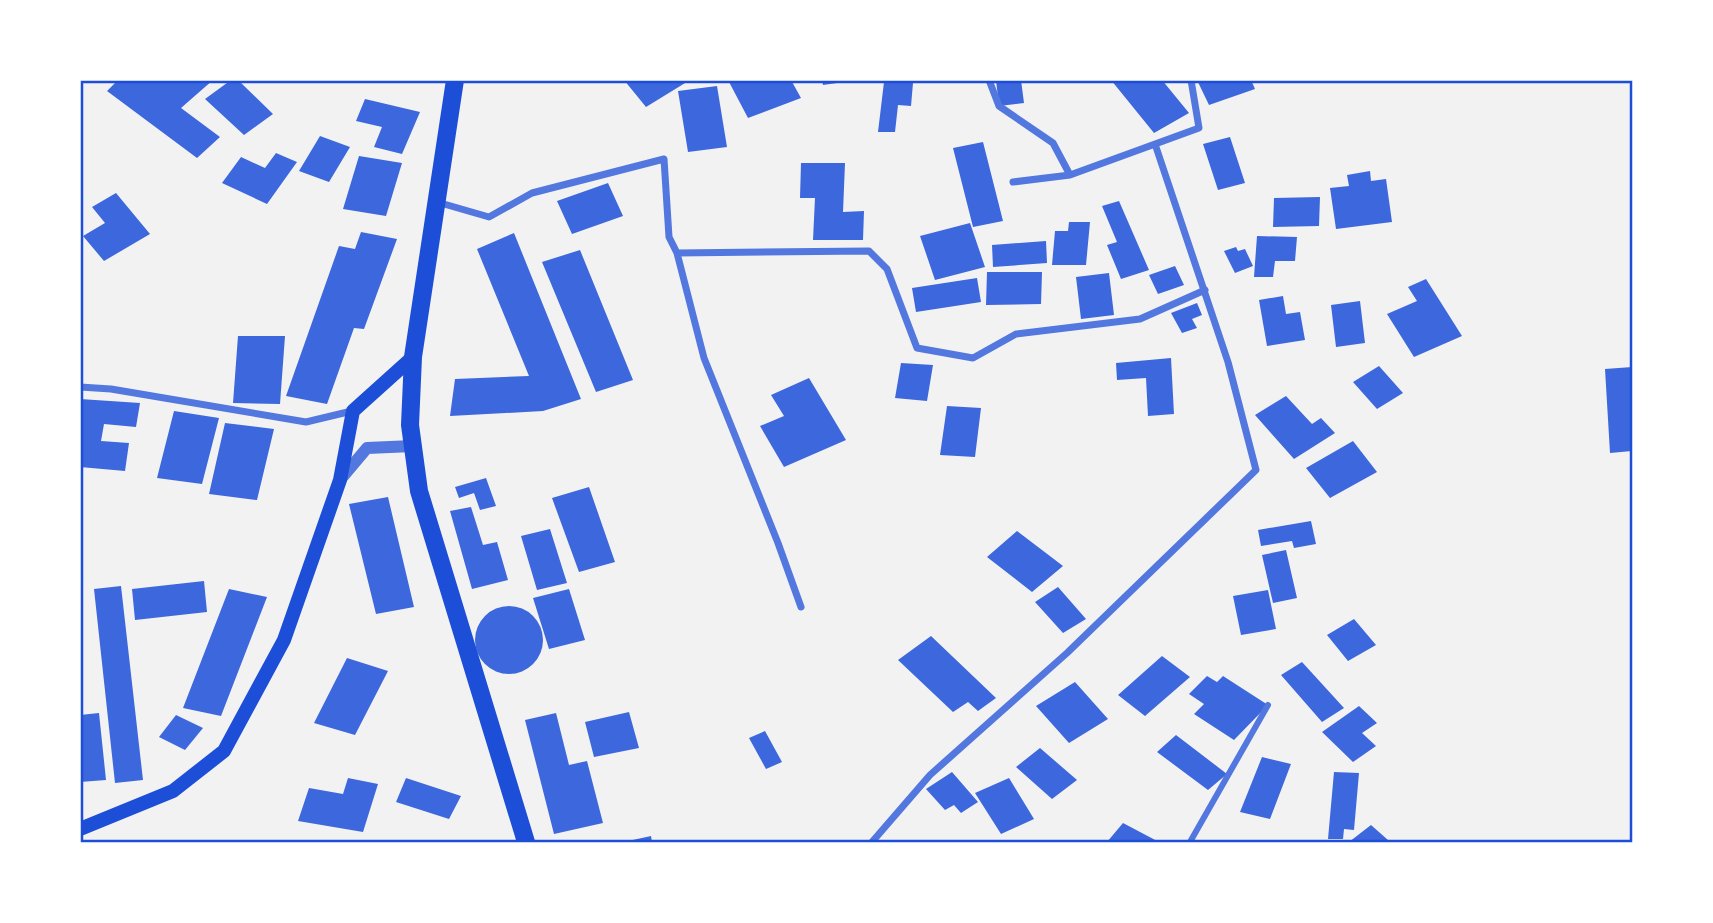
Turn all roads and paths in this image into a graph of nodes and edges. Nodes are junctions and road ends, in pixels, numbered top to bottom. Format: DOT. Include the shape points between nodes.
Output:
graph roads {
  1 [pos="455,80"];
  2 [pos="989,80"];
  3 [pos="1191,80"];
  4 [pos="1155,144"];
  5 [pos="1070,175"];
  6 [pos="1013,182"];
  7 [pos="436,201"];
  8 [pos="677,253"];
  9 [pos="1205,290"];
  10 [pos="413,357"];
  11 [pos="80,387"];
  12 [pos="353,411"];
  13 [pos="413,446"];
  14 [pos="340,480"];
  15 [pos="801,607"];
  16 [pos="1268,705"];
  17 [pos="80,829"];
  18 [pos="526,842"];
  19 [pos="872,842"];
  20 [pos="1190,842"];
  1 -- 7 [label="highway"];
  2 -- 5 [label="street" via="999,106 1053,143"];
  3 -- 4 [label="street" via="1199,128"];
  4 -- 5 [label="street"];
  4 -- 9 [label="street"];
  5 -- 6 [label="street"];
  7 -- 8 [label="street" via="489,217 532,193 664,159 670,237"];
  7 -- 10 [label="highway"];
  8 -- 9 [label="street" via="869,251 887,269 917,348 973,358 1016,334 1140,319"];
  8 -- 15 [label="street" via="705,358"];
  9 -- 19 [label="street" via="1256,470 1066,653 930,775"];
  10 -- 12 [label="main road"];
  10 -- 13 [label="highway"];
  11 -- 12 [label="street" via="306,422"];
  12 -- 14 [label="main road"];
  13 -- 14 [label="street" via="367,448"];
  13 -- 18 [label="highway" via="419,491"];
  14 -- 17 [label="main road" via="284,640 224,751 173,791"];
  16 -- 20 [label="street"];
}
